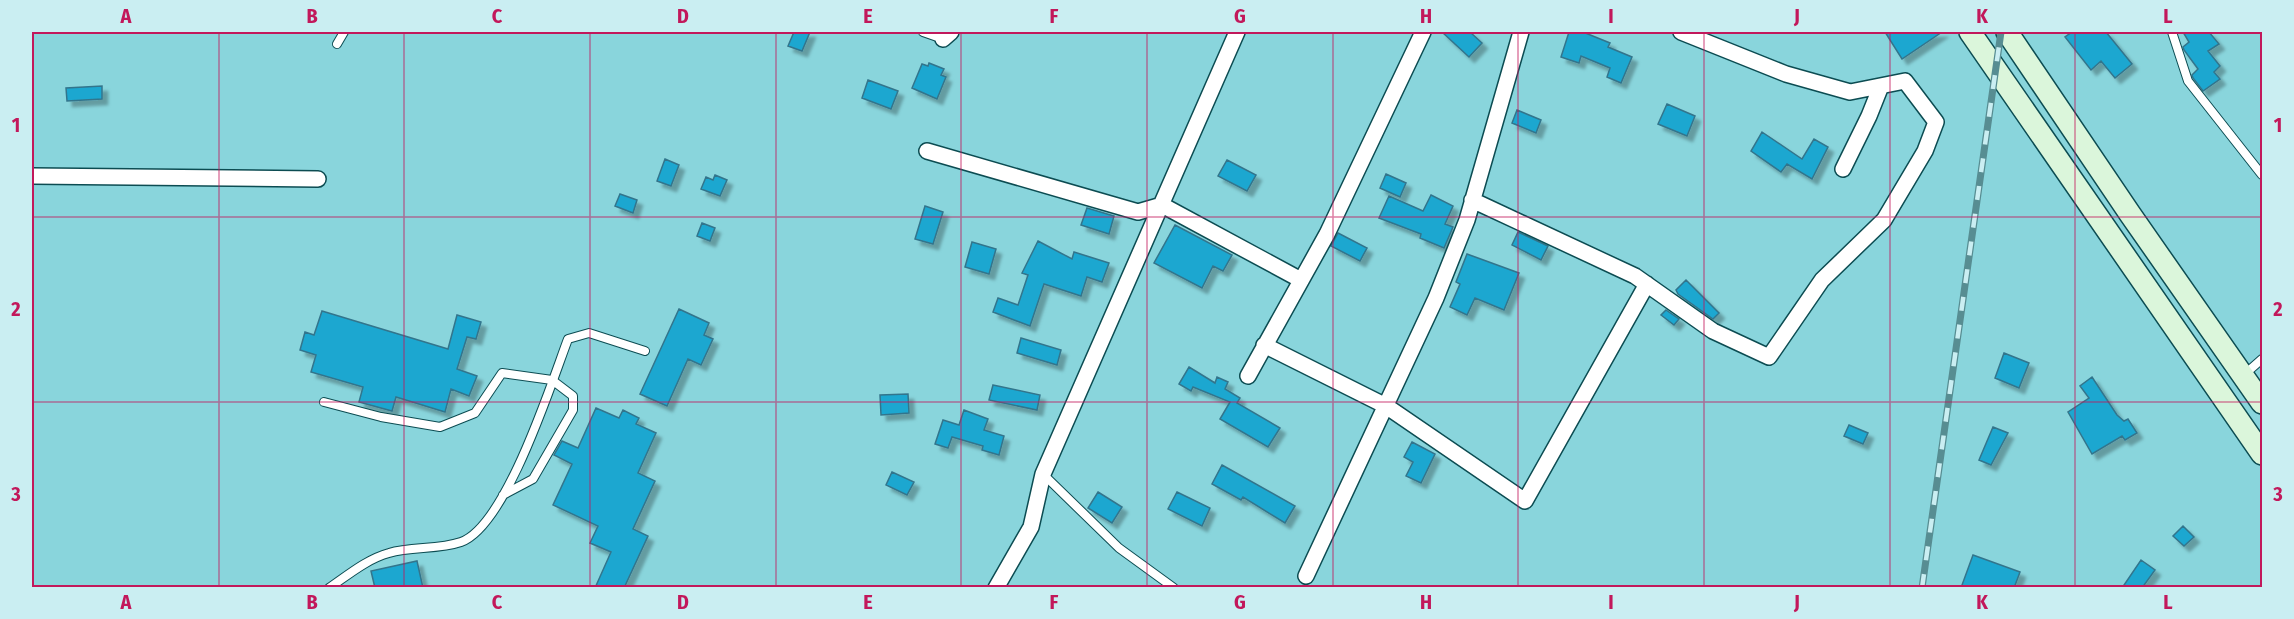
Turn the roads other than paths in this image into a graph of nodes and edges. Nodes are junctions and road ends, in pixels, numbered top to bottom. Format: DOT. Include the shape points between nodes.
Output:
graph roads {
  1 [pos="344,32"];
  2 [pos="924,32"];
  3 [pos="1237,32"];
  4 [pos="1423,32"];
  5 [pos="1521,32"];
  6 [pos="1681,32"];
  7 [pos="1971,32"];
  8 [pos="2007,32"];
  9 [pos="2172,32"];
  10 [pos="947,35"];
  11 [pos="337,44"];
  12 [pos="1881,86"];
  13 [pos="927,151"];
  14 [pos="1843,169"];
  15 [pos="2262,175"];
  16 [pos="32,176"];
  17 [pos="318,179"];
  18 [pos="1472,200"];
  19 [pos="1162,204"];
  20 [pos="1301,280"];
  21 [pos="1647,284"];
  22 [pos="1264,345"];
  23 [pos="645,351"];
  24 [pos="2262,359"];
  25 [pos="1248,376"];
  26 [pos="2243,376"];
  27 [pos="552,380"];
  28 [pos="324,402"];
  29 [pos="2262,403"];
  30 [pos="1386,406"];
  31 [pos="2262,453"];
  32 [pos="1044,474"];
  33 [pos="502,496"];
  34 [pos="1306,576"];
  35 [pos="329,588"];
  36 [pos="996,588"];
  37 [pos="1174,588"];
  1 -- 11 [label="lane"];
  2 -- 10 [label="lane"];
  3 -- 19 [label="street"];
  4 -- 20 [label="street" via="1327,234"];
  5 -- 18 [label="street"];
  6 -- 12 [label="street" via="1786,74 1850,92"];
  7 -- 31 [label="main road"];
  8 -- 26 [label="main road"];
  9 -- 15 [label="lane" via="2188,81"];
  12 -- 14 [label="street"];
  12 -- 21 [label="street" via="1905,81 1936,122 1929,141 1884,220 1822,280 1769,357 1713,331"];
  13 -- 19 [label="street" via="1138,212"];
  16 -- 17 [label="street"];
  18 -- 21 [label="street"];
  18 -- 30 [label="street" via="1436,298"];
  19 -- 20 [label="street"];
  19 -- 32 [label="street"];
  20 -- 22 [label="street"];
  21 -- 30 [label="street" via="1525,501"];
  22 -- 25 [label="street"];
  22 -- 30 [label="street"];
  23 -- 27 [label="lane" via="589,333 568,339"];
  24 -- 26 [label="lane"];
  26 -- 29 [label="main road"];
  27 -- 28 [label="lane" via="502,374 476,413 440,427"];
  27 -- 33 [label="lane" via="533,435"];
  27 -- 33 [label="lane" via="573,396 573,410 533,479"];
  30 -- 34 [label="street"];
  32 -- 36 [label="street" via="1031,527"];
  32 -- 37 [label="lane" via="1119,548"];
  33 -- 35 [label="lane" via="483,527 462,542 390,552"];
}
